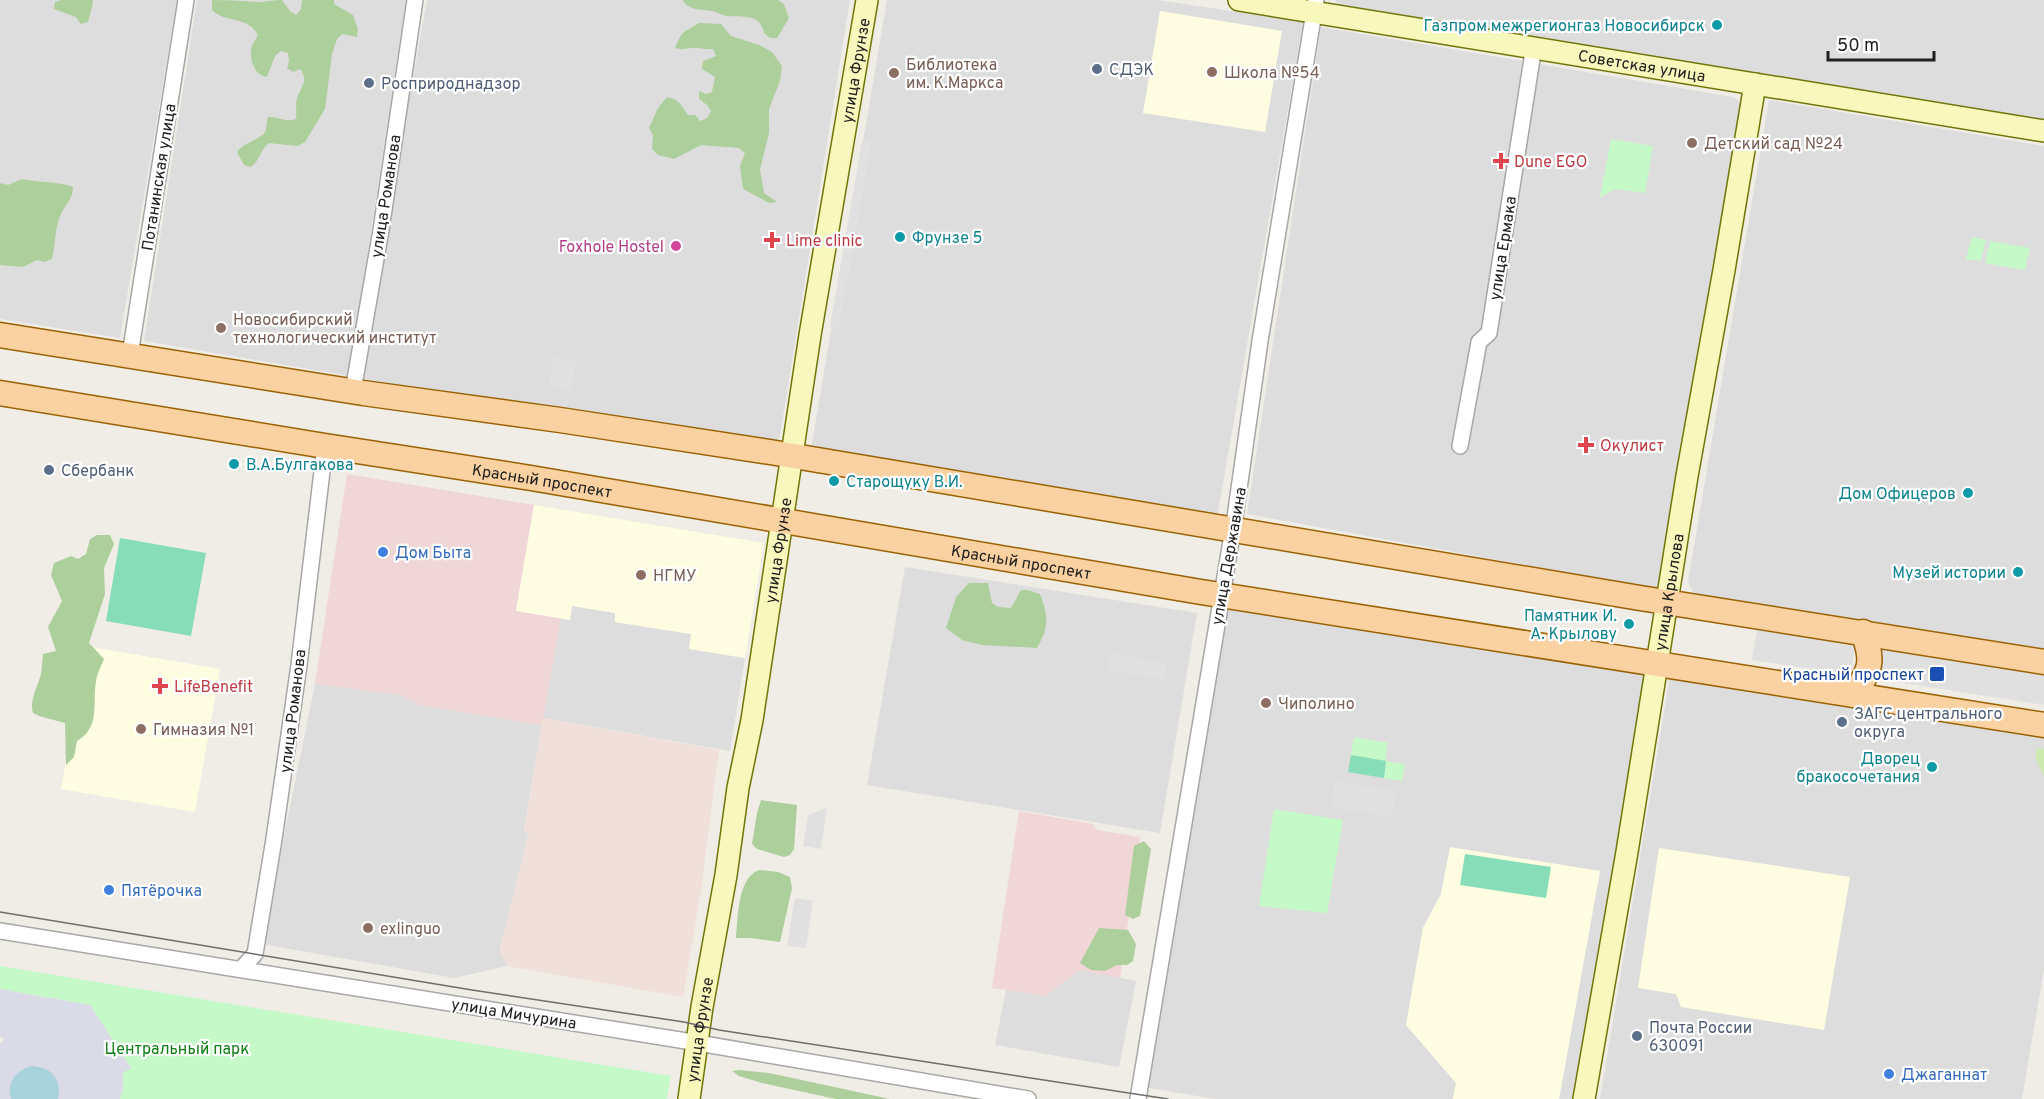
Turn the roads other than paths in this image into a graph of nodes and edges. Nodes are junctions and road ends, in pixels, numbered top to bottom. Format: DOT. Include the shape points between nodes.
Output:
graph roads {
  1 [pos="186,0"];
  2 [pos="415,0"];
  3 [pos="867,0"];
  4 [pos="1239,0"];
  5 [pos="1315,6"];
  6 [pos="1534,46"];
  7 [pos="1755,84"];
  8 [pos="2044,131"];
  9 [pos="0,335"];
  10 [pos="130,355"];
  11 [pos="353,392"];
  12 [pos="0,393"];
  13 [pos="325,446"];
  14 [pos="1460,446"];
  15 [pos="791,456"];
  16 [pos="782,521"];
  17 [pos="1233,528"];
  18 [pos="1221,595"];
  19 [pos="1666,602"];
  20 [pos="1863,632"];
  21 [pos="2044,662"];
  22 [pos="1657,664"];
  23 [pos="1854,695"];
  24 [pos="2044,725"];
  25 [pos="0,931"];
  26 [pos="241,969"];
  27 [pos="697,1043"];
  28 [pos="689,1099"];
  29 [pos="1028,1099"];
  30 [pos="1138,1099"];
  31 [pos="1584,1099"];
  1 -- 10 [label="street, Потанинская улица"];
  2 -- 11 [label="street, улица Романова"];
  3 -- 15 [label="street, улица Фрунзе"];
  4 -- 5 [label="street, Советская улица"];
  5 -- 6 [label="street, Советская улица"];
  5 -- 17 [label="street, улица Державина"];
  6 -- 7 [label="street, Советская улица"];
  6 -- 14 [label="street, улица Ермака" via="1489,333 1479,342"];
  7 -- 8 [label="street, Советская улица"];
  7 -- 19 [label="street, улица Крылова"];
  9 -- 10 [label="main road"];
  10 -- 11 [label="main road"];
  11 -- 15 [label="main road"];
  12 -- 13 [label="main road, Красный проспект"];
  13 -- 16 [label="main road, Красный проспект"];
  13 -- 26 [label="street, улица Романова" via="274,839 255,954"];
  15 -- 16 [label="street, улица Фрунзе"];
  15 -- 17 [label="main road"];
  16 -- 18 [label="main road, Красный проспект"];
  16 -- 27 [label="street, улица Фрунзе"];
  17 -- 18 [label="street, улица Державина"];
  17 -- 19 [label="main road"];
  18 -- 22 [label="main road, Красный проспект"];
  18 -- 30 [label="street, улица Державина"];
  19 -- 20 [label="main road"];
  19 -- 22 [label="street, улица Крылова"];
  20 -- 21 [label="main road"];
  20 -- 23 [label="main road" via="1871,653 1868,674"];
  22 -- 23 [label="main road, Красный проспект"];
  22 -- 31 [label="street, улица Крылова"];
  23 -- 24 [label="main road, Красный проспект"];
  25 -- 26 [label="street, улица Мичурина"];
  26 -- 27 [label="street, улица Мичурина"];
  27 -- 28 [label="street, улица Фрунзе"];
  27 -- 29 [label="street, улица Мичурина"];
}
